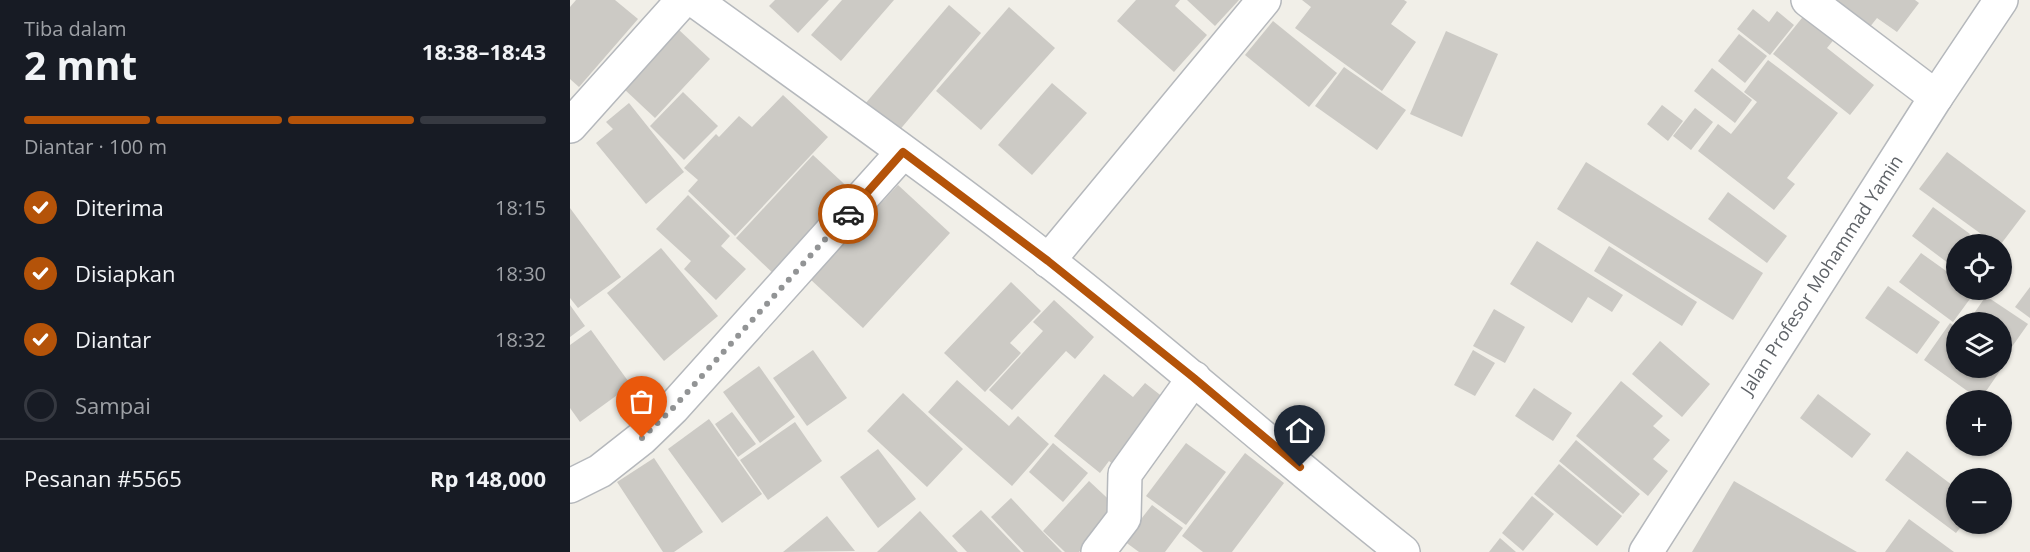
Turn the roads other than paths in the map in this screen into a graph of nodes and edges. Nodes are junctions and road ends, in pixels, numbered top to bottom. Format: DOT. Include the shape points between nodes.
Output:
graph roads {
  1 [pos="683,0"];
  2 [pos="694,0"];
  3 [pos="1264,0"];
  4 [pos="1808,0"];
  5 [pos="2001,0"];
  6 [pos="1936,97"];
  7 [pos="570,126"];
  8 [pos="903,152"];
  9 [pos="1048,261"];
  10 [pos="1194,378"];
  11 [pos="570,486"];
  12 [pos="1098,552"];
  13 [pos="1403,552"];
  14 [pos="1646,552"];
  1 -- 7 [label="street"];
  2 -- 8 [label="street"];
  3 -- 9 [label="street"];
  4 -- 6 [label="street"];
  5 -- 6 [label="street, Jalan Profesor Mohammad Yamin"];
  6 -- 14 [label="street, Jalan Profesor Mohammad Yamin"];
  8 -- 9 [label="street"];
  8 -- 11 [label="street" via="673,408 600,471"];
  9 -- 10 [label="street"];
  10 -- 12 [label="street" via="1125,474 1124,518"];
  10 -- 13 [label="street"];
}
